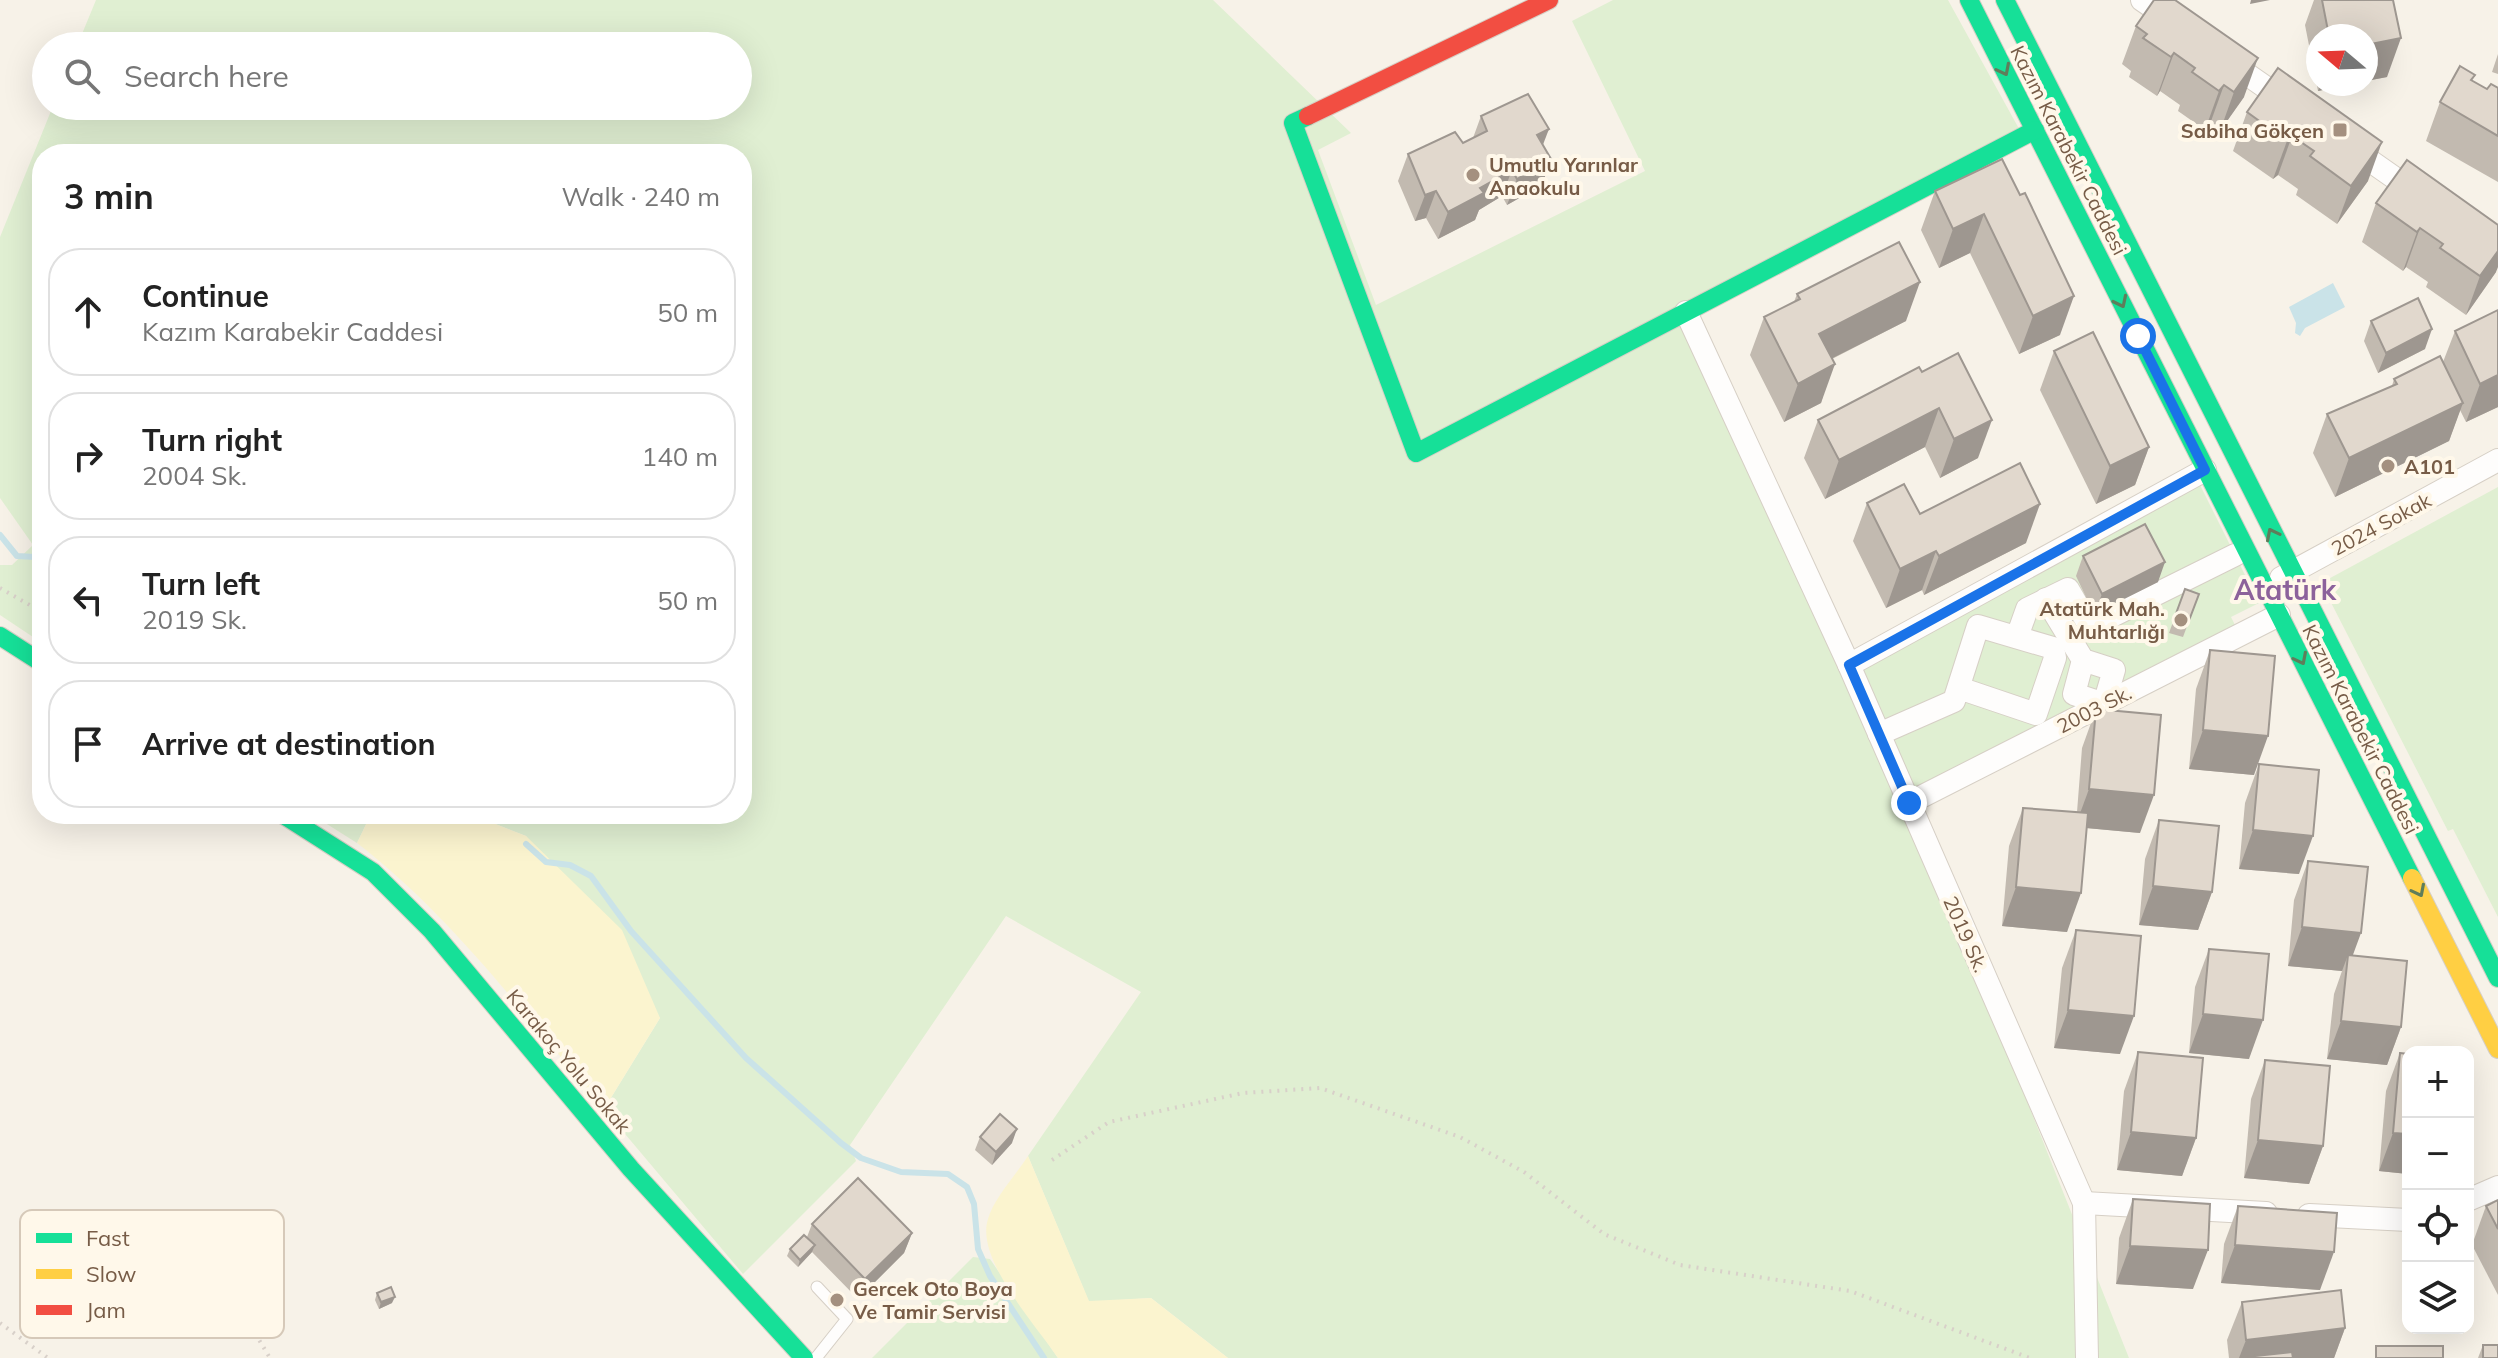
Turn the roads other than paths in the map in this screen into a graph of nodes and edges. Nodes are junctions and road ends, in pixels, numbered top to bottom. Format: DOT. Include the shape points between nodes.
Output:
graph roads {
  1 [pos="1549,0"];
  2 [pos="1969,0"];
  3 [pos="2005,0"];
  4 [pos="2142,0"];
  5 [pos="2307,116"];
  6 [pos="2035,130"];
  7 [pos="2333,134"];
  8 [pos="2434,206"];
  9 [pos="1686,312"];
  10 [pos="2498,460"];
  11 [pos="2205,470"];
  12 [pos="2235,555"];
  13 [pos="2033,564"];
  14 [pos="2291,572"];
  15 [pos="2264,586"];
  16 [pos="2050,598"];
  17 [pos="2279,615"];
  18 [pos="0,636"];
  19 [pos="2017,637"];
  20 [pos="32,657"];
  21 [pos="2083,660"];
  22 [pos="1849,665"];
  23 [pos="1959,688"];
  24 [pos="2104,704"];
  25 [pos="1879,734"];
  26 [pos="1909,803"];
  27 [pos="298,824"];
  28 [pos="2498,978"];
  29 [pos="2498,1049"];
  30 [pos="2498,1187"];
  31 [pos="2474,1197"];
  32 [pos="2084,1203"];
  33 [pos="2402,1220"];
  34 [pos="817,1287"];
  35 [pos="804,1358"];
  36 [pos="816,1358"];
  37 [pos="2087,1358"];
  1 -- 9 [label="street" via="1293,123 1416,453"];
  2 -- 6 [label="street, Kazım Karabekir Caddesi, one-way"];
  14 -- 3 [label="street, Kazım Karabekir Caddesi, one-way"];
  4 -- 5 [label="street"];
  6 -- 9 [label="street"];
  6 -- 11 [label="street, Kazım Karabekir Caddesi, one-way"];
  7 -- 8 [label="street"];
  9 -- 22 [label="street, 2019 Sk."];
  10 -- 14 [label="street, 2024 Sokak"];
  11 -- 13 [label="street"];
  11 -- 15 [label="street, Kazım Karabekir Caddesi"];
  12 -- 16 [label="street" via="2177,592 2090,627 2068,589"];
  13 -- 16 [label="street"];
  13 -- 22 [label="street"];
  14 -- 15 [label="street, 2024 Sokak"];
  14 -- 28 [label="street, Kazım Karabekir Caddesi"];
  15 -- 17 [label="street, Kazım Karabekir Caddesi"];
  16 -- 19 [label="street" via="2027,609"];
  16 -- 21 [label="street"];
  17 -- 24 [label="street, 2003 Sk."];
  17 -- 29 [label="street, Kazım Karabekir Caddesi, one-way"];
  18 -- 20 [label="street"];
  19 -- 23 [label="street" via="1978,626"];
  19 -- 23 [label="street" via="2053,648 2055,658 2036,714"];
  21 -- 24 [label="street" via="2074,694"];
  21 -- 24 [label="street" via="2114,670"];
  22 -- 25 [label="street, 2019 Sk."];
  23 -- 25 [label="street" via="1954,701"];
  24 -- 26 [label="street, 2003 Sk."];
  25 -- 26 [label="street, 2019 Sk."];
  26 -- 32 [label="street, 2019 Sk."];
  27 -- 35 [label="street, Karakoç Yolu Sokak" via="373,872 432,931 631,1169"];
  30 -- 31 [label="street"];
  32 -- 33 [label="street"];
  32 -- 37 [label="street"];
  34 -- 36 [label="lane" via="847,1319"];
}
